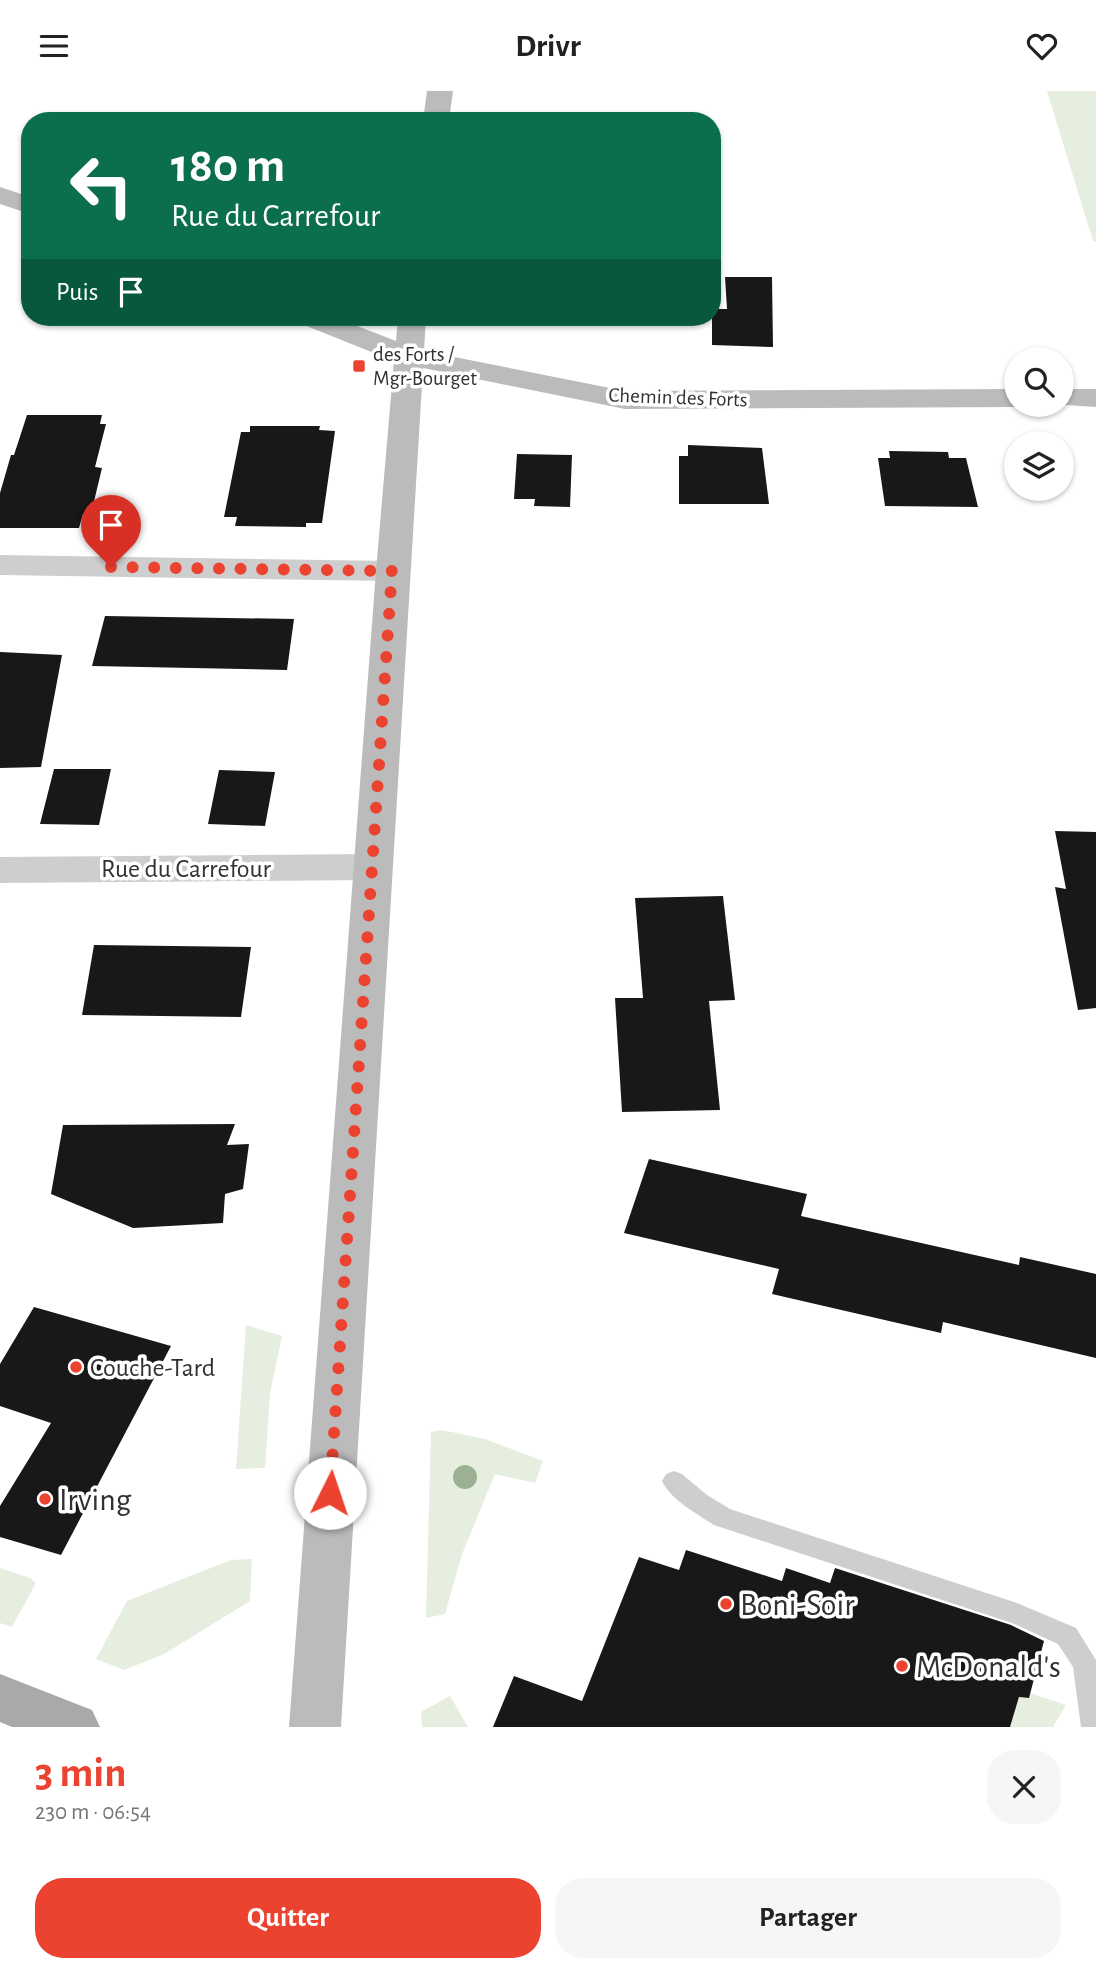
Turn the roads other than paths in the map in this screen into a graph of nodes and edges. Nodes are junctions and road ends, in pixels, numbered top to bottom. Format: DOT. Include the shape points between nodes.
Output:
graph roads {
  1 [pos="440,91"];
  2 [pos="437,112"];
  3 [pos="0,195"];
  4 [pos="21,203"];
  5 [pos="332,326"];
  6 [pos="411,326"];
  7 [pos="407,356"];
  8 [pos="1004,398"];
  9 [pos="1074,398"];
  10 [pos="1096,398"];
  11 [pos="0,565"];
  12 [pos="392,571"];
  13 [pos="372,867"];
  14 [pos="0,870"];
  15 [pos="674,1481"];
  16 [pos="0,1698"];
  17 [pos="1089,1722"];
  18 [pos="74,1727"];
  19 [pos="315,1727"];
  1 -- 2 [label="street"];
  3 -- 4 [label="street"];
  5 -- 7 [label="street, Chemin des Forts"];
  6 -- 7 [label="street"];
  7 -- 8 [label="street, Chemin des Forts" via="625,400"];
  7 -- 12 [label="street"];
  9 -- 10 [label="street"];
  11 -- 12 [label="street"];
  12 -- 13 [label="street"];
  13 -- 14 [label="street, Rue du Carrefour"];
  13 -- 19 [label="street"];
  15 -- 17 [label="lane" via="723,1517 1004,1609 1067,1636 1085,1664"];
  16 -- 18 [label="main road"];
}
